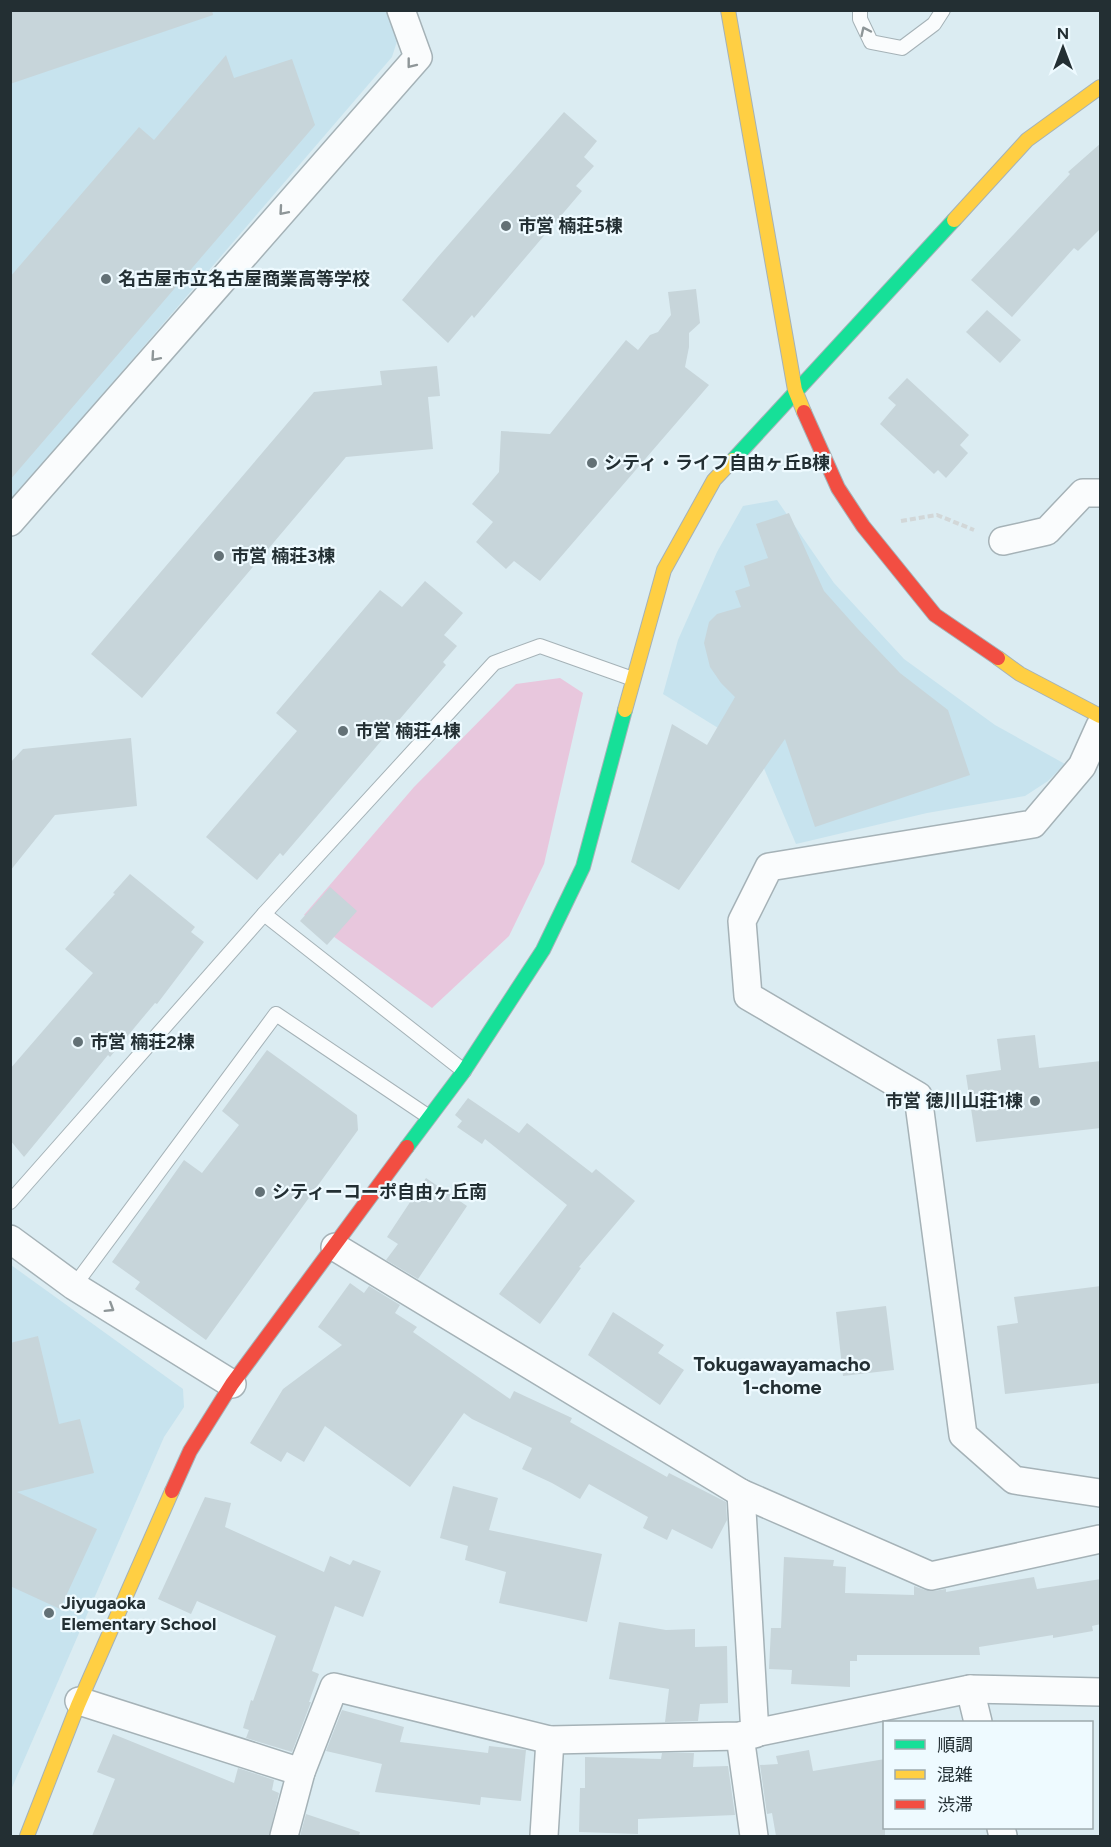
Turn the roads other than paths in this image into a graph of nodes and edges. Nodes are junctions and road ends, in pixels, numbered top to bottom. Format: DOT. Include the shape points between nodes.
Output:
graph roads {
  1 [pos="401,10"];
  2 [pos="728,10"];
  3 [pos="860,10"];
  4 [pos="943,10"];
  5 [pos="1101,87"];
  6 [pos="795,390"];
  7 [pos="1101,493"];
  8 [pos="10,522"];
  9 [pos="1003,541"];
  10 [pos="633,679"];
  11 [pos="1101,716"];
  12 [pos="1101,726"];
  13 [pos="264,914"];
  14 [pos="464,1071"];
  15 [pos="429,1117"];
  16 [pos="10,1202"];
  17 [pos="10,1239"];
  18 [pos="335,1247"];
  19 [pos="74,1286"];
  20 [pos="232,1384"];
  21 [pos="741,1493"];
  22 [pos="1101,1493"];
  23 [pos="1101,1539"];
  24 [pos="970,1689"];
  25 [pos="1101,1692"];
  26 [pos="80,1701"];
  27 [pos="978,1721"];
  28 [pos="748,1735"];
  29 [pos="550,1740"];
  30 [pos="301,1772"];
  31 [pos="27,1836"];
  32 [pos="284,1836"];
  33 [pos="544,1836"];
  34 [pos="754,1836"];
  1 -- 8 [label="street, one-way" via="418,57"];
  2 -- 6 [label="street"];
  4 -- 3 [label="lane, one-way" via="934,24 902,48 871,42"];
  5 -- 6 [label="street" via="1027,140"];
  6 -- 10 [label="street" via="714,480 664,570"];
  6 -- 11 [label="street" via="838,488 863,526 935,615 1020,674"];
  7 -- 9 [label="street" via="1083,493 1047,531"];
  10 -- 13 [label="lane" via="540,646 494,663"];
  10 -- 14 [label="street" via="583,867 543,950"];
  12 -- 22 [label="street" via="1082,766 1033,824 768,867 742,921 748,996 918,1096 963,1435 1014,1480"];
  13 -- 14 [label="lane"];
  13 -- 16 [label="lane"];
  14 -- 15 [label="street"];
  15 -- 18 [label="street"];
  15 -- 19 [label="lane" via="276,1014"];
  17 -- 19 [label="street"];
  18 -- 20 [label="street"];
  18 -- 21 [label="street"];
  19 -- 20 [label="street, one-way"];
  20 -- 26 [label="street" via="190,1451"];
  21 -- 23 [label="street" via="931,1576"];
  21 -- 28 [label="street"];
  24 -- 25 [label="street"];
  24 -- 27 [label="street"];
  24 -- 28 [label="street"];
  26 -- 30 [label="street"];
  26 -- 31 [label="street"];
  28 -- 29 [label="street"];
  28 -- 34 [label="street"];
  29 -- 30 [label="street" via="334,1687"];
  29 -- 33 [label="street"];
  30 -- 32 [label="street"];
}
